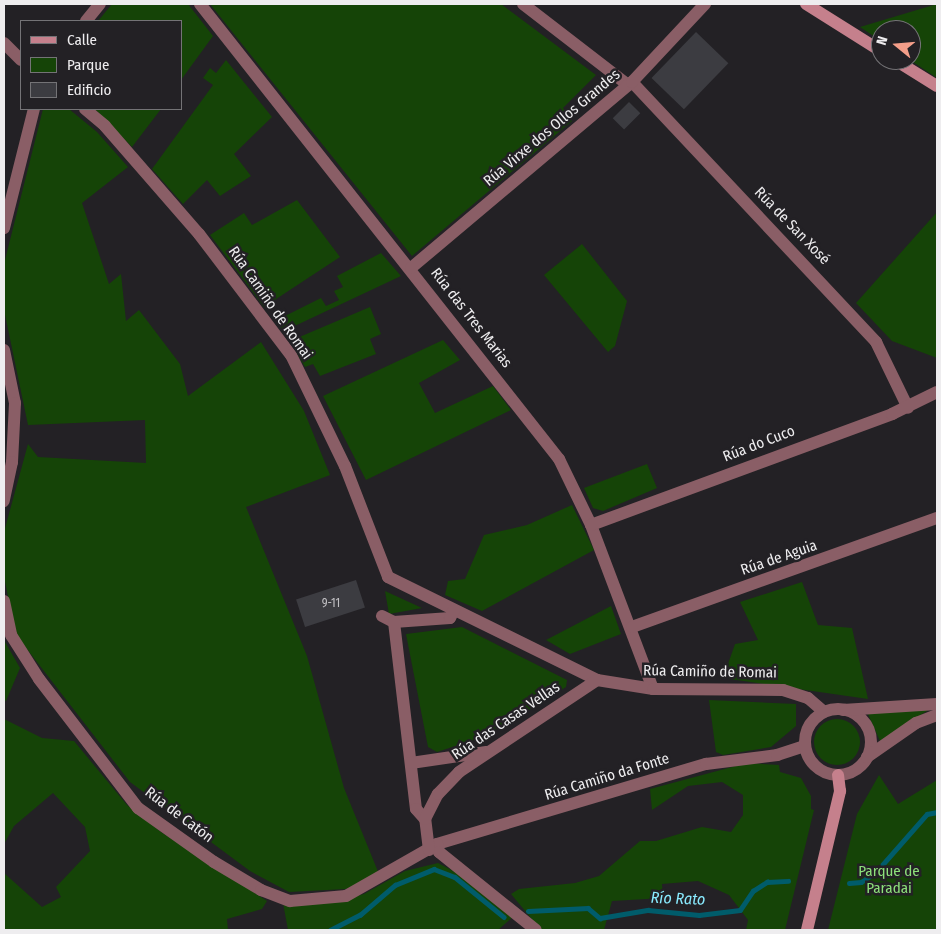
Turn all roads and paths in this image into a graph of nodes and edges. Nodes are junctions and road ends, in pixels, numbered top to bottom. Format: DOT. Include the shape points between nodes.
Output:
graph roads {
  1 [pos="100,4"];
  2 [pos="200,4"];
  3 [pos="523,4"];
  4 [pos="705,4"];
  5 [pos="806,4"];
  6 [pos="87,20"];
  7 [pos="4,43"];
  8 [pos="871,45"];
  9 [pos="20,59"];
  10 [pos="912,70"];
  11 [pos="630,83"];
  12 [pos="937,86"];
  13 [pos="34,110"];
  14 [pos="86,110"];
  15 [pos="4,228"];
  16 [pos="411,268"];
  17 [pos="4,350"];
  18 [pos="937,392"];
  19 [pos="908,408"];
  20 [pos="4,501"];
  21 [pos="937,518"];
  22 [pos="591,525"];
  23 [pos="4,601"];
  24 [pos="454,610"];
  25 [pos="382,616"];
  26 [pos="394,622"];
  27 [pos="632,627"];
  28 [pos="597,680"];
  29 [pos="653,689"];
  30 [pos="937,704"];
  31 [pos="843,710"];
  32 [pos="824,712"];
  33 [pos="937,715"];
  34 [pos="805,746"];
  35 [pos="488,751"];
  36 [pos="867,757"];
  37 [pos="411,763"];
  38 [pos="838,775"];
  39 [pos="425,819"];
  40 [pos="429,850"];
  41 [pos="536,930"];
  42 [pos="808,930"];
  1 -- 6 [label="street"];
  2 -- 16 [label="street, Rúa das Tres Marias"];
  3 -- 11 [label="street, Rúa de San Xosé"];
  4 -- 11 [label="street, Rúa Virxe dos Ollos Grandes"];
  5 -- 8 [label="street"];
  7 -- 9 [label="street"];
  10 -- 12 [label="street"];
  11 -- 16 [label="street, Rúa Virxe dos Ollos Grandes"];
  11 -- 19 [label="street, Rúa de San Xosé" via="876,342"];
  13 -- 15 [label="street"];
  14 -- 24 [label="street, Rúa Camiño de Romai" via="111,132 214,252 291,355 344,466 382,580"];
  16 -- 22 [label="street, Rúa das Tres Marias" via="559,459"];
  17 -- 20 [label="street" via="15,403 12,462"];
  18 -- 19 [label="street, Rúa do Cuco"];
  19 -- 22 [label="street, Rúa do Cuco"];
  21 -- 27 [label="street, Rúa de Aguia"];
  22 -- 27 [label="street, Rúa das Tres Marias"];
  23 -- 40 [label="street, Rúa de Catón" via="11,635 39,678 138,808 261,890 290,901 346,896"];
  24 -- 26 [label="street" via="450,618"];
  24 -- 28 [label="street, Rúa Camiño de Romai"];
  25 -- 26 [label="street"];
  26 -- 37 [label="street"];
  27 -- 29 [label="street, Rúa das Tres Marias"];
  28 -- 29 [label="street, Rúa Camiño de Romai"];
  28 -- 35 [label="street, Rúa das Casas Vellas"];
  29 -- 32 [label="street, Rúa Camiño de Romai" via="784,690 808,698"];
  30 -- 31 [label="street"];
  31 -- 32 [label="street"];
  31 -- 36 [label="street" via="853,713 867,727 870,747"];
  32 -- 34 [label="street" via="809,726"];
  33 -- 36 [label="street" via="916,723"];
  34 -- 38 [label="street" via="814,764"];
  34 -- 40 [label="street, Rúa Camiño da Fonte" via="777,755 706,764"];
  35 -- 37 [label="street"];
  35 -- 39 [label="street, Rúa das Casas Vellas" via="453,777 438,794"];
  36 -- 38 [label="street" via="853,771"];
  37 -- 39 [label="street" via="416,809"];
  38 -- 42 [label="street" via="840,791"];
  39 -- 40 [label="street"];
  40 -- 41 [label="street" via="439,852"];
}
